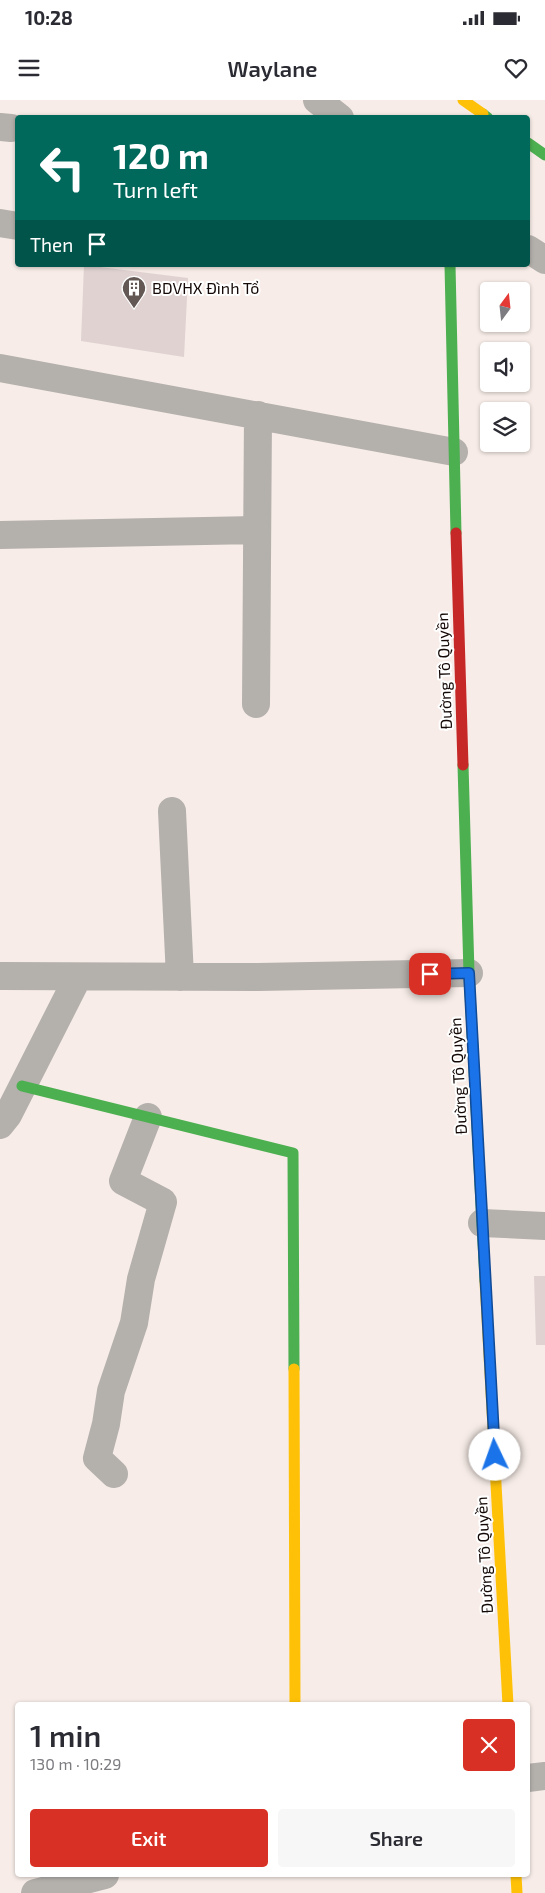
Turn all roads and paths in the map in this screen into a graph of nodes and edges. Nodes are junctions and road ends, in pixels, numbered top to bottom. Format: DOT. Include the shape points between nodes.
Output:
graph roads {
  1 [pos="317,100"];
  2 [pos="463,100"];
  3 [pos="336,115"];
  4 [pos="483,115"];
  5 [pos="530,144"];
  6 [pos="545,155"];
  7 [pos="0,223"];
  8 [pos="15,226"];
  9 [pos="530,250"];
  10 [pos="545,260"];
  11 [pos="450,267"];
  12 [pos="0,368"];
  13 [pos="258,415"];
  14 [pos="454,452"];
  15 [pos="257,530"];
  16 [pos="0,535"];
  17 [pos="256,704"];
  18 [pos="172,811"];
  19 [pos="469,973"];
  20 [pos="0,976"];
  21 [pos="78,977"];
  22 [pos="180,977"];
  23 [pos="22,1086"];
  24 [pos="148,1117"];
  25 [pos="0,1124"];
  26 [pos="482,1223"];
  27 [pos="545,1226"];
  28 [pos="114,1474"];
  29 [pos="295,1702"];
  30 [pos="508,1702"];
  31 [pos="545,1776"];
  32 [pos="530,1778"];
  33 [pos="97,1877"];
  34 [pos="516,1877"];
  35 [pos="35,1893"];
  36 [pos="517,1893"];
  1 -- 3 [label="street"];
  2 -- 4 [label="main road"];
  5 -- 6 [label="main road"];
  7 -- 8 [label="street"];
  9 -- 10 [label="street"];
  11 -- 14 [label="main road, Đường Tô Quyền"];
  12 -- 13 [label="street"];
  13 -- 14 [label="street"];
  13 -- 15 [label="street"];
  14 -- 19 [label="main road, Đường Tô Quyền"];
  15 -- 16 [label="street"];
  15 -- 17 [label="street"];
  18 -- 22 [label="street"];
  19 -- 22 [label="street"];
  19 -- 26 [label="main road, Đường Tô Quyền"];
  20 -- 21 [label="street"];
  21 -- 22 [label="street"];
  21 -- 23 [label="street"];
  23 -- 24 [label="main road"];
  23 -- 25 [label="street"];
  24 -- 28 [label="street" via="123,1181 163,1202 141,1280 134,1323 111,1391 97,1458"];
  24 -- 29 [label="main road" via="293,1153"];
  26 -- 27 [label="street"];
  26 -- 30 [label="main road, Đường Tô Quyền"];
  31 -- 32 [label="street"];
  33 -- 35 [label="street"];
  34 -- 36 [label="main road"];
}
